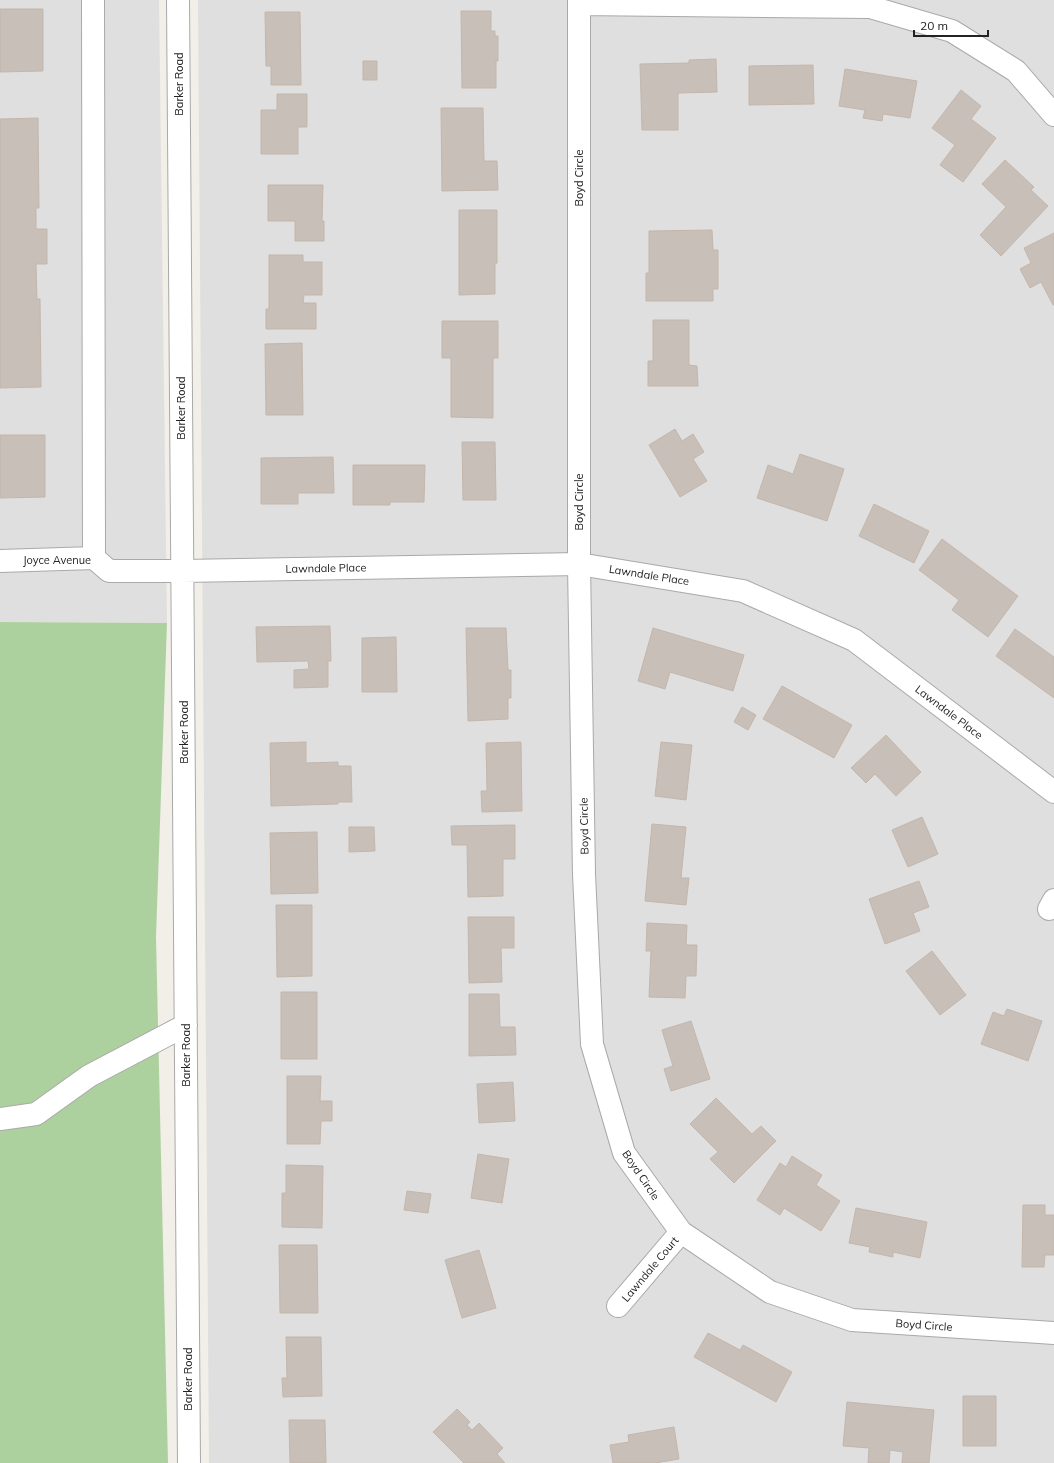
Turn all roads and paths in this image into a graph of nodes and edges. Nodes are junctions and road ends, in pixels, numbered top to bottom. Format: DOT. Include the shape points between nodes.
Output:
graph roads {
  1 [pos="93,0"];
  2 [pos="178,0"];
  3 [pos="579,2"];
  4 [pos="1054,115"];
  5 [pos="94,558"];
  6 [pos="0,561"];
  7 [pos="579,564"];
  8 [pos="182,571"];
  9 [pos="1054,792"];
  10 [pos="186,1025"];
  11 [pos="0,1119"];
  12 [pos="681,1232"];
  13 [pos="618,1306"];
  14 [pos="1054,1333"];
  15 [pos="189,1463"];
  1 -- 5 [label="street"];
  2 -- 8 [label="street, Barker Road"];
  3 -- 4 [label="street" via="870,7 952,30 1016,70"];
  3 -- 7 [label="street, Boyd Circle"];
  5 -- 6 [label="street, Joyce Avenue"];
  5 -- 8 [label="street, Joyce Avenue" via="109,571"];
  7 -- 8 [label="street, Lawndale Place"];
  7 -- 9 [label="street, Lawndale Place" via="743,591 854,640"];
  7 -- 12 [label="street, Boyd Circle" via="584,874 592,1044 624,1152"];
  8 -- 10 [label="street, Barker Road"];
  10 -- 11 [label="street" via="89,1076 36,1114"];
  10 -- 15 [label="street, Barker Road"];
  12 -- 13 [label="street, Lawndale Court"];
  12 -- 14 [label="street, Boyd Circle" via="770,1292 852,1320"];
}
